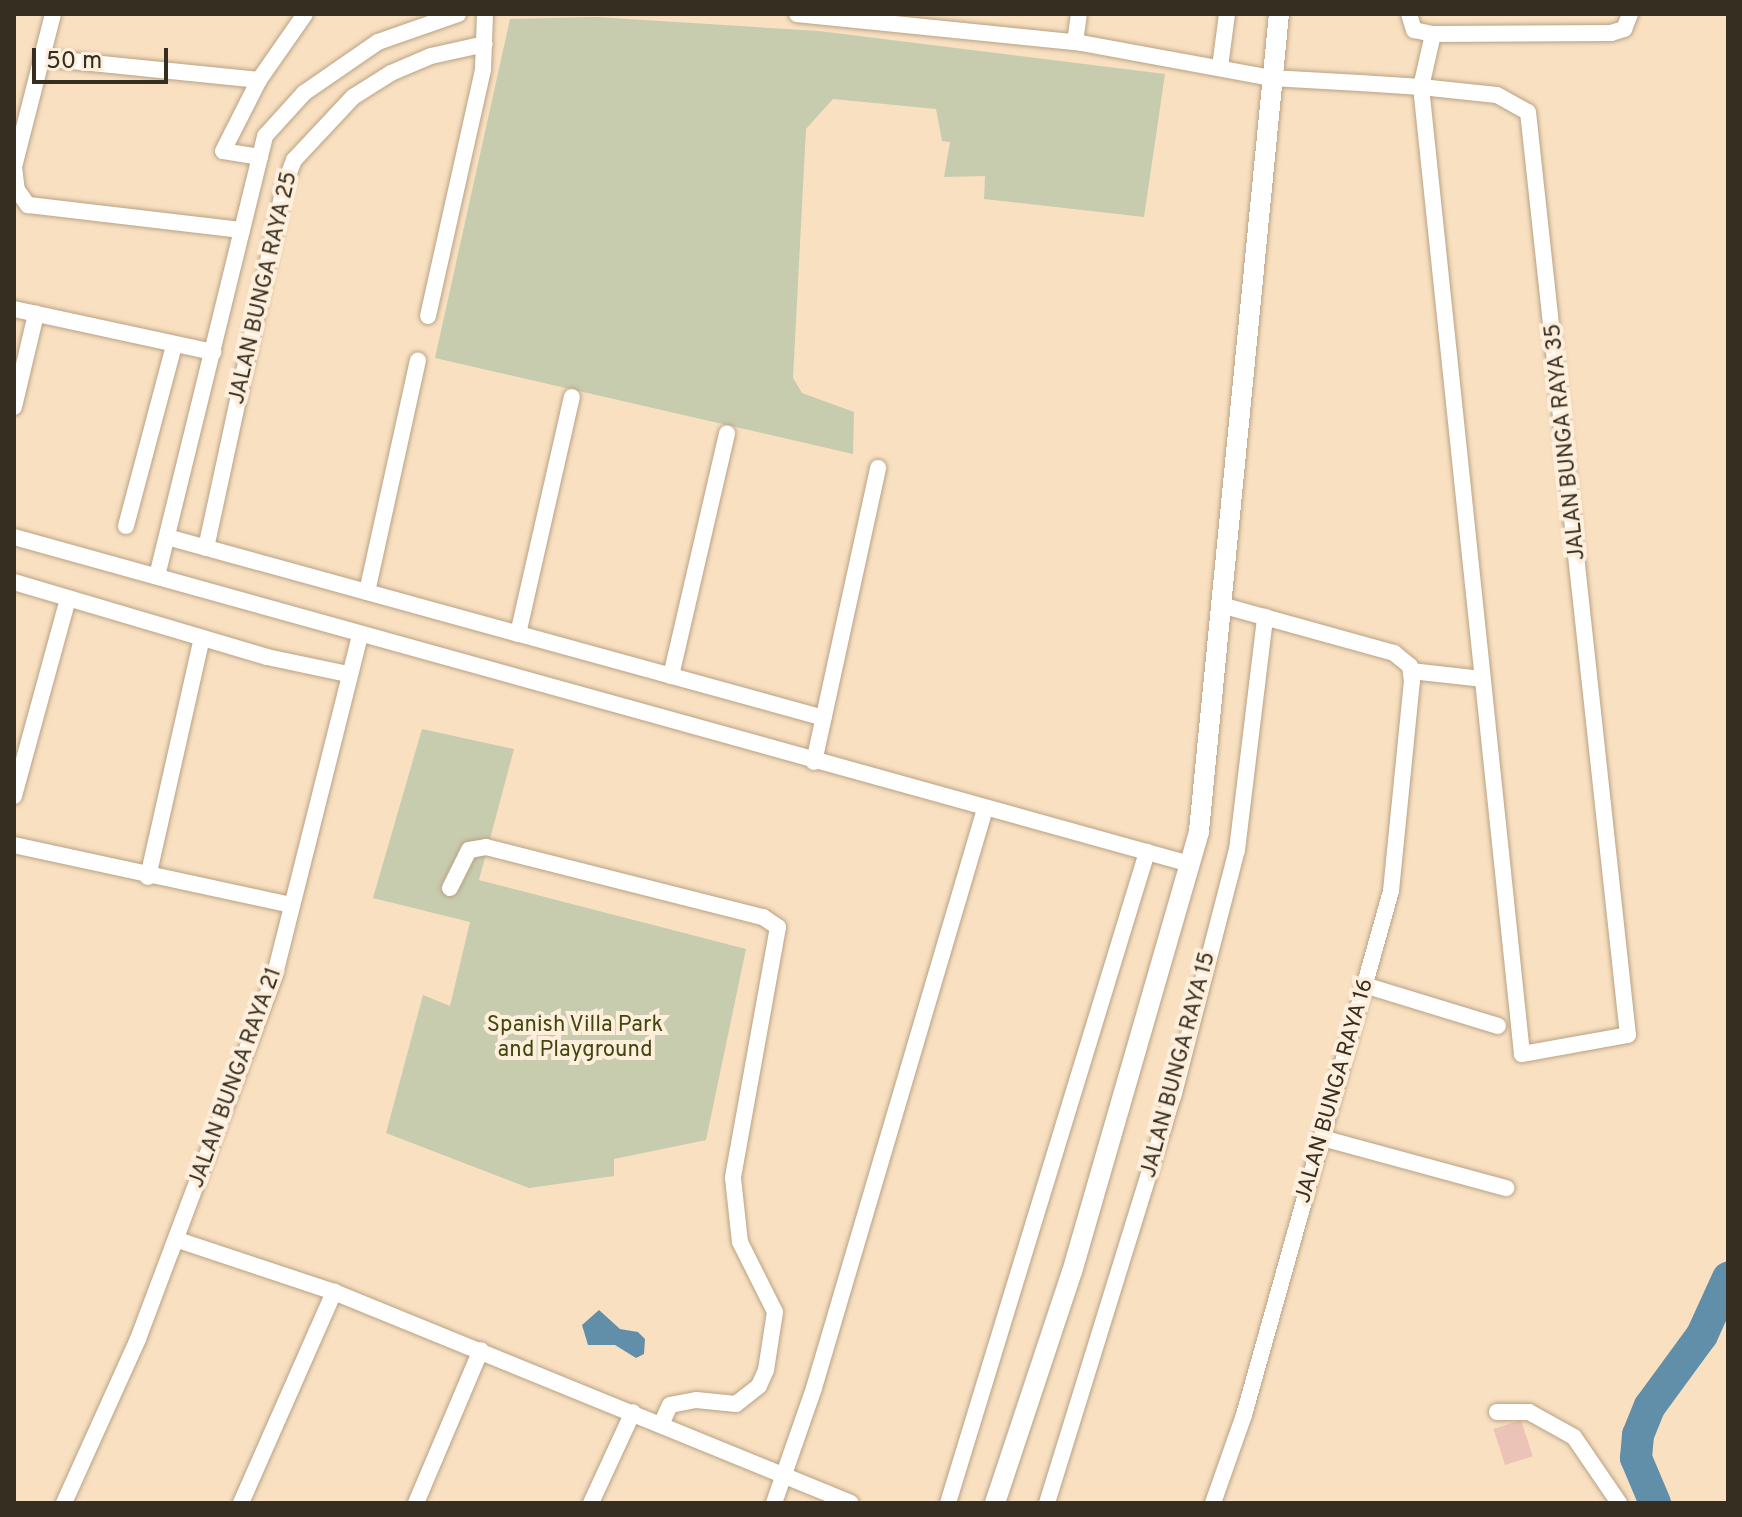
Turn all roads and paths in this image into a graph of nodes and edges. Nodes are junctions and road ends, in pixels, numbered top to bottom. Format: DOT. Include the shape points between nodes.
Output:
graph roads {
  1 [pos="53,14"];
  2 [pos="305,14"];
  3 [pos="458,14"];
  4 [pos="485,14"];
  5 [pos="797,14"];
  6 [pos="1079,14"];
  7 [pos="1227,14"];
  8 [pos="1279,14"];
  9 [pos="1409,14"];
  10 [pos="439,17"];
  11 [pos="931,20"];
  12 [pos="1627,21"];
  13 [pos="1433,34"];
  14 [pos="1075,42"];
  15 [pos="485,44"];
  16 [pos="43,58"];
  17 [pos="1220,67"];
  18 [pos="1271,78"];
  19 [pos="259,80"];
  20 [pos="1421,87"];
  21 [pos="260,157"];
  22 [pos="242,230"];
  23 [pos="14,309"];
  24 [pos="36,314"];
  25 [pos="428,316"];
  26 [pos="174,345"];
  27 [pos="213,352"];
  28 [pos="418,361"];
  29 [pos="572,397"];
  30 [pos="14,407"];
  31 [pos="727,433"];
  32 [pos="878,468"];
  33 [pos="126,526"];
  34 [pos="14,537"];
  35 [pos="167,537"];
  36 [pos="206,548"];
  37 [pos="157,576"];
  38 [pos="14,582"];
  39 [pos="367,592"];
  40 [pos="68,598"];
  41 [pos="1221,605"];
  42 [pos="1265,617"];
  43 [pos="518,634"];
  44 [pos="360,636"];
  45 [pos="202,638"];
  46 [pos="1411,671"];
  47 [pos="348,674"];
  48 [pos="671,676"];
  49 [pos="1482,679"];
  50 [pos="824,718"];
  51 [pos="814,762"];
  52 [pos="14,796"];
  53 [pos="985,809"];
  54 [pos="14,845"];
  55 [pos="1147,852"];
  56 [pos="1190,864"];
  57 [pos="148,877"];
  58 [pos="450,888"];
  59 [pos="292,905"];
  60 [pos="1364,985"];
  61 [pos="1498,1026"];
  62 [pos="1322,1138"];
  63 [pos="1506,1188"];
  64 [pos="178,1240"];
  65 [pos="334,1292"];
  66 [pos="481,1350"];
  67 [pos="633,1412"];
  68 [pos="1497,1412"];
  69 [pos="661,1424"];
  70 [pos="787,1476"];
  71 [pos="64,1503"];
  72 [pos="241,1503"];
  73 [pos="416,1503"];
  74 [pos="591,1503"];
  75 [pos="774,1503"];
  76 [pos="851,1503"];
  77 [pos="948,1503"];
  78 [pos="995,1503"];
  79 [pos="1047,1503"];
  80 [pos="1213,1503"];
  81 [pos="1619,1503"];
  1 -- 16 [label="street"];
  2 -- 19 [label="street"];
  3 -- 10 [label="street"];
  4 -- 15 [label="street"];
  5 -- 11 [label="street, JALAN BUNGA RAYA 35"];
  6 -- 14 [label="street"];
  7 -- 17 [label="street"];
  8 -- 18 [label="street"];
  9 -- 13 [label="street" via="1414,30"];
  10 -- 21 [label="street" via="378,42 304,93 265,136"];
  11 -- 14 [label="street, JALAN BUNGA RAYA 35"];
  12 -- 13 [label="street"];
  13 -- 20 [label="street"];
  14 -- 17 [label="street, JALAN BUNGA RAYA 35"];
  15 -- 25 [label="street"];
  15 -- 36 [label="street, JALAN BUNGA RAYA 25" via="431,56 391,73 353,97 294,160 284,186"];
  16 -- 19 [label="street"];
  16 -- 22 [label="street" via="14,167 17,190 28,205"];
  17 -- 18 [label="street, JALAN BUNGA RAYA 35"];
  18 -- 20 [label="street, JALAN BUNGA RAYA 35"];
  18 -- 41 [label="street"];
  19 -- 21 [label="street" via="223,151"];
  20 -- 49 [label="street"];
  20 -- 49 [label="street, JALAN BUNGA RAYA 35" via="1515,101 1528,112 1533,132 1628,1035 1522,1054"];
  21 -- 22 [label="street"];
  22 -- 27 [label="street"];
  23 -- 24 [label="street"];
  24 -- 26 [label="street"];
  24 -- 30 [label="street"];
  26 -- 27 [label="street"];
  26 -- 33 [label="street"];
  27 -- 35 [label="street"];
  28 -- 39 [label="street"];
  29 -- 43 [label="street"];
  31 -- 48 [label="street"];
  32 -- 50 [label="street"];
  34 -- 37 [label="street"];
  35 -- 36 [label="street"];
  35 -- 37 [label="street"];
  36 -- 39 [label="street"];
  37 -- 44 [label="street"];
  38 -- 40 [label="street"];
  39 -- 43 [label="street"];
  40 -- 45 [label="street"];
  40 -- 52 [label="street"];
  41 -- 42 [label="street"];
  41 -- 56 [label="street" via="1199,831"];
  42 -- 46 [label="street" via="1394,653"];
  42 -- 79 [label="street, JALAN BUNGA RAYA 15" via="1237,850 1173,1097"];
  43 -- 48 [label="street"];
  44 -- 47 [label="street, JALAN BUNGA RAYA 21"];
  44 -- 51 [label="street"];
  45 -- 47 [label="street"];
  45 -- 57 [label="street"];
  46 -- 49 [label="street"];
  46 -- 60 [label="street, JALAN BUNGA RAYA 16" via="1411,723 1391,891"];
  47 -- 59 [label="street, JALAN BUNGA RAYA 21"];
  48 -- 50 [label="street"];
  50 -- 51 [label="street"];
  51 -- 53 [label="street"];
  53 -- 55 [label="street"];
  53 -- 70 [label="street"];
  54 -- 57 [label="street"];
  55 -- 56 [label="street"];
  55 -- 77 [label="street"];
  56 -- 78 [label="street" via="1072,1272"];
  57 -- 59 [label="street"];
  58 -- 69 [label="street" via="469,850 486,847 763,917 778,927 733,1178 740,1242 775,1312 766,1370 759,1386 736,1404 670,1405"];
  59 -- 64 [label="street, JALAN BUNGA RAYA 21" via="275,974"];
  60 -- 61 [label="street"];
  60 -- 62 [label="street, JALAN BUNGA RAYA 16"];
  62 -- 63 [label="street"];
  62 -- 80 [label="street, JALAN BUNGA RAYA 16" via="1244,1415"];
  64 -- 65 [label="street"];
  64 -- 71 [label="street, JALAN BUNGA RAYA 21"];
  65 -- 66 [label="street"];
  65 -- 72 [label="street"];
  66 -- 67 [label="street"];
  66 -- 73 [label="street"];
  67 -- 69 [label="street"];
  67 -- 74 [label="street"];
  68 -- 81 [label="street" via="1529,1412 1574,1437"];
  69 -- 70 [label="street"];
  70 -- 75 [label="street"];
  70 -- 76 [label="street"];
}
